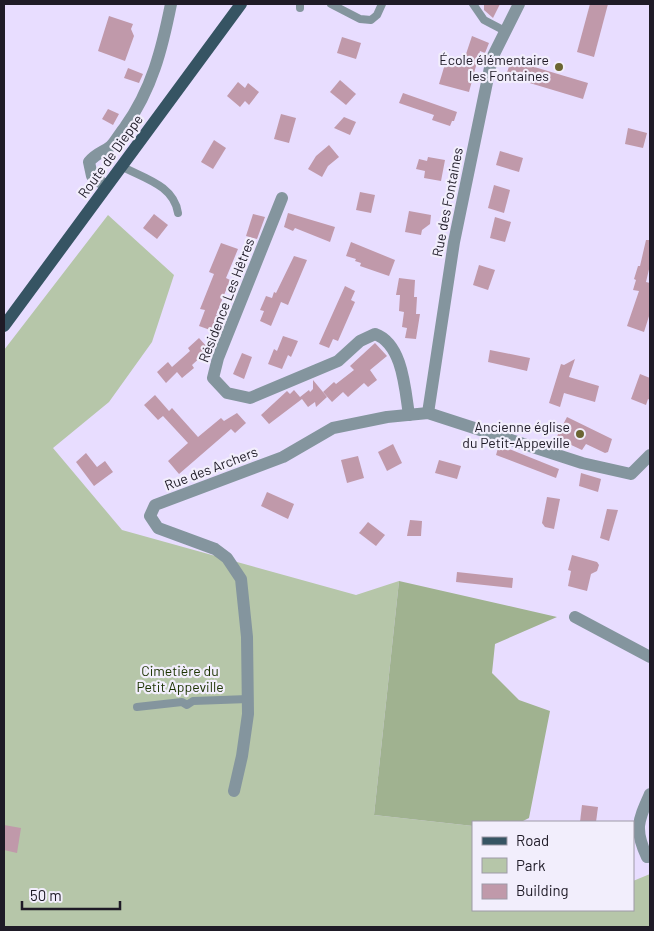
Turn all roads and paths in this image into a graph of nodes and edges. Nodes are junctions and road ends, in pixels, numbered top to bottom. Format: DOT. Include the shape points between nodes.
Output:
graph roads {
  1 [pos="171,4"];
  2 [pos="241,4"];
  3 [pos="331,4"];
  4 [pos="382,4"];
  5 [pos="473,4"];
  6 [pos="518,4"];
  7 [pos="505,31"];
  8 [pos="121,166"];
  9 [pos="106,186"];
  10 [pos="282,198"];
  11 [pos="178,213"];
  12 [pos="4,326"];
  13 [pos="428,413"];
  14 [pos="409,415"];
  15 [pos="650,455"];
  16 [pos="645,467"];
  17 [pos="575,617"];
  18 [pos="650,657"];
  19 [pos="248,699"];
  20 [pos="137,707"];
  21 [pos="234,791"];
  22 [pos="650,794"];
  23 [pos="647,857"];
  1 -- 9 [label="street" via="160,56 148,88 111,146 95,154 89,162 92,176"];
  2 -- 8 [label="main road, Route de Dieppe"];
  3 -- 4 [label="lane" via="360,19 371,20"];
  5 -- 7 [label="lane" via="484,20"];
  6 -- 7 [label="street, Rue des Fontaines"];
  7 -- 13 [label="street, Rue des Fontaines" via="492,58 454,242"];
  8 -- 9 [label="main road, Route de Dieppe"];
  8 -- 11 [label="lane" via="168,192 177,204"];
  9 -- 12 [label="main road, Route de Dieppe"];
  10 -- 14 [label="street, Résidence Les Hêtres" via="213,378 227,393 250,398 338,361 375,334 384,338 399,362"];
  13 -- 14 [label="street, Rue des Archers"];
  13 -- 16 [label="street" via="582,463 631,474"];
  14 -- 19 [label="street, Rue des Archers" via="333,428 283,457 155,506 150,516 158,528 215,549 228,558 241,579 248,637"];
  15 -- 16 [label="street"];
  17 -- 18 [label="street"];
  19 -- 20 [label="lane" via="193,701 185,698 182,702"];
  19 -- 21 [label="street, Rue des Archers" via="242,756"];
  22 -- 23 [label="street" via="638,820 639,839"];
}
